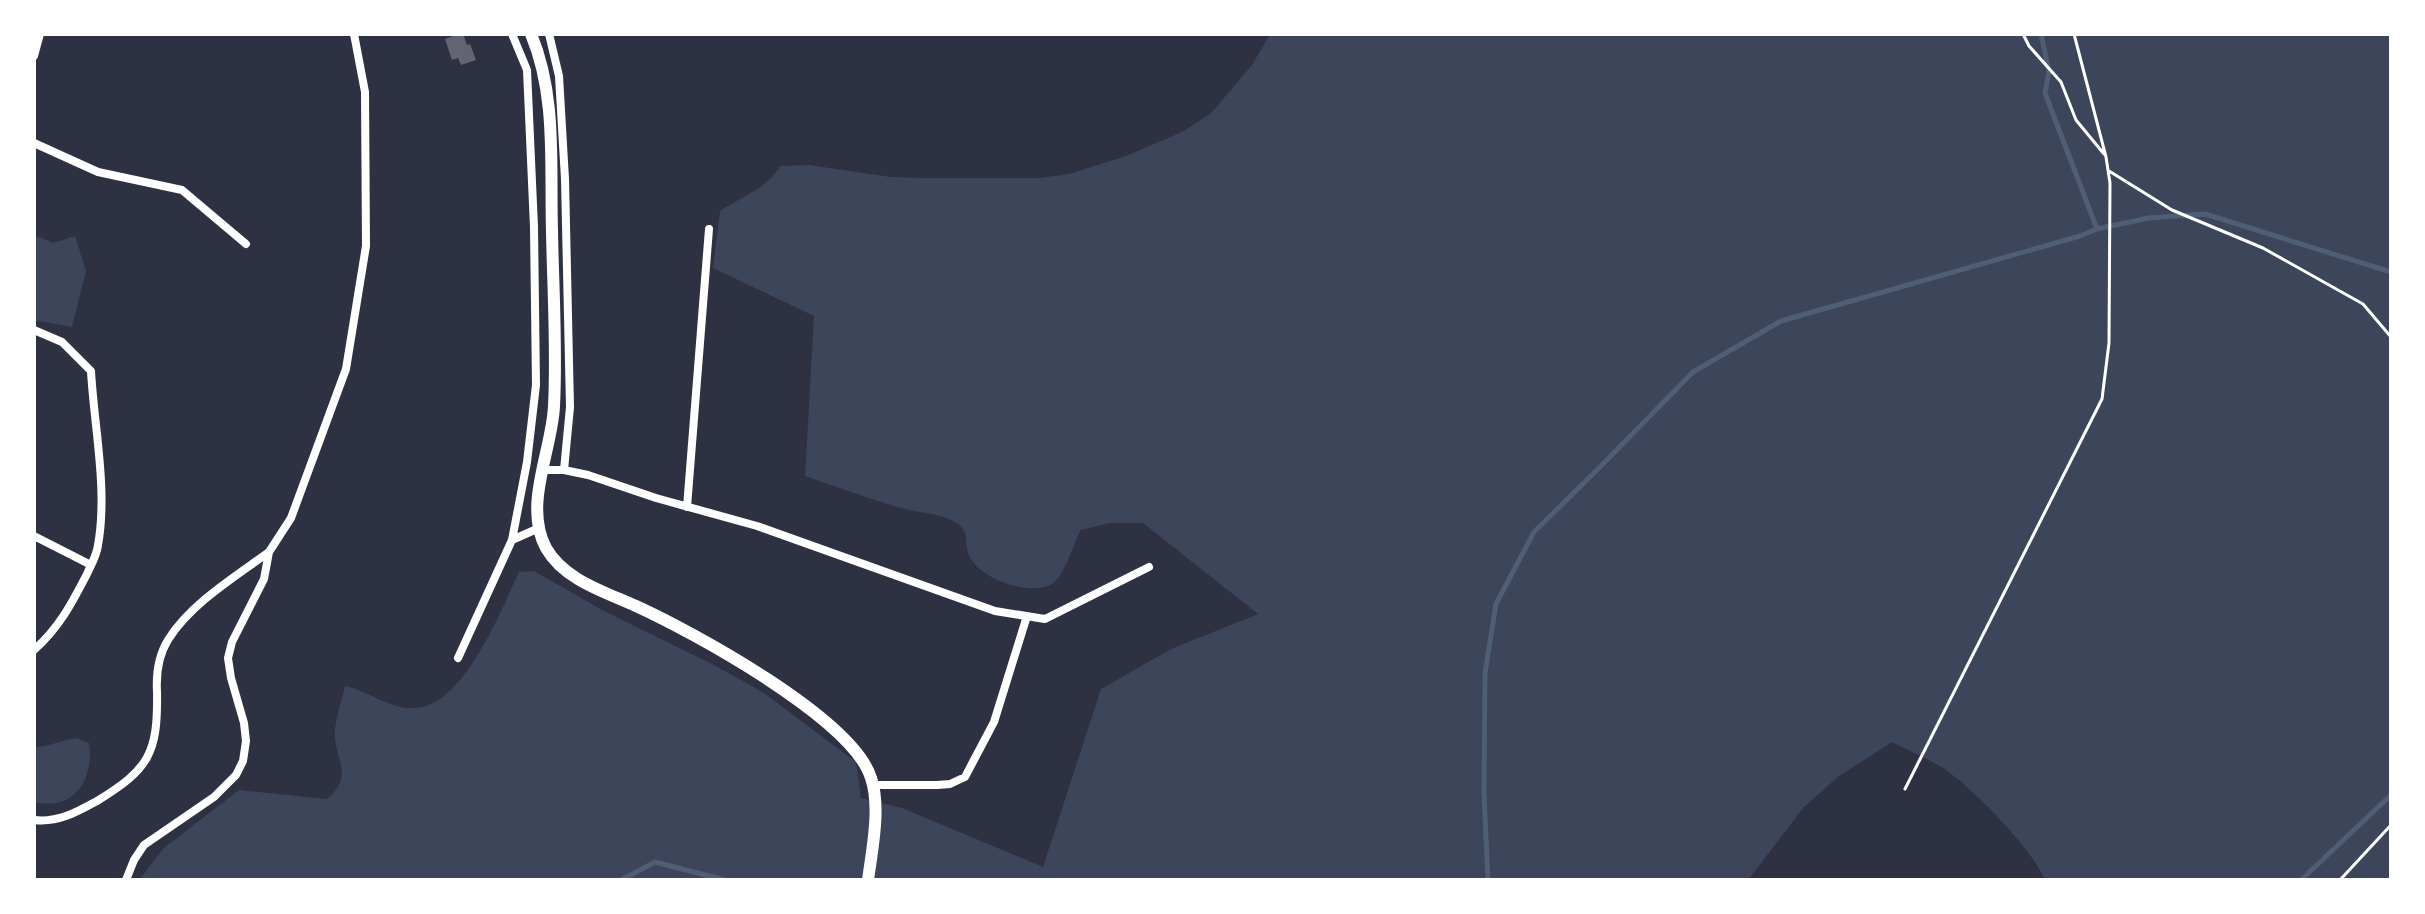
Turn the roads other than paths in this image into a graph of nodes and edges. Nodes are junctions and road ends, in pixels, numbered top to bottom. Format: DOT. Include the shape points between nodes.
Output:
graph roads {
  1 [pos="40,34"];
  2 [pos="354,34"];
  3 [pos="512,34"];
  4 [pos="531,34"];
  5 [pos="549,34"];
  6 [pos="34,56"];
  7 [pos="34,143"];
  8 [pos="709,229"];
  9 [pos="246,244"];
  10 [pos="34,330"];
  11 [pos="544,470"];
  12 [pos="564,470"];
  13 [pos="687,507"];
  14 [pos="539,528"];
  15 [pos="34,536"];
  16 [pos="512,540"];
  17 [pos="269,552"];
  18 [pos="91,565"];
  19 [pos="1149,567"];
  20 [pos="1027,616"];
  21 [pos="34,650"];
  22 [pos="458,658"];
  23 [pos="873,785"];
  24 [pos="34,820"];
  25 [pos="126,880"];
  26 [pos="868,880"];
  1 -- 6 [label="street"];
  2 -- 17 [label="street" via="365,92 366,246 346,369 291,518"];
  3 -- 16 [label="street" via="527,70 536,385"];
  4 -- 11 [label="main road" via="549,108 554,406"];
  5 -- 12 [label="street" via="559,76 565,179 570,407"];
  7 -- 9 [label="street" via="98,172 182,190"];
  8 -- 13 [label="street"];
  10 -- 18 [label="street" via="62,342 91,371 101,510"];
  11 -- 12 [label="street"];
  11 -- 14 [label="main road"];
  12 -- 13 [label="street"];
  13 -- 20 [label="street" via="757,526 995,611"];
  14 -- 16 [label="street"];
  14 -- 23 [label="main road" via="551,555 571,574 738,660 833,728 856,750"];
  15 -- 18 [label="street"];
  16 -- 22 [label="street"];
  17 -- 24 [label="street" via="219,588 168,639 156,671 154,744 141,768 76,813"];
  17 -- 25 [label="street" via="264,579 228,658 244,723 243,761 214,797 144,845"];
  18 -- 21 [label="street" via="63,619"];
  19 -- 20 [label="street" via="1045,619"];
  20 -- 23 [label="street" via="994,722 965,777 950,784"];
  23 -- 26 [label="main road"];
}
